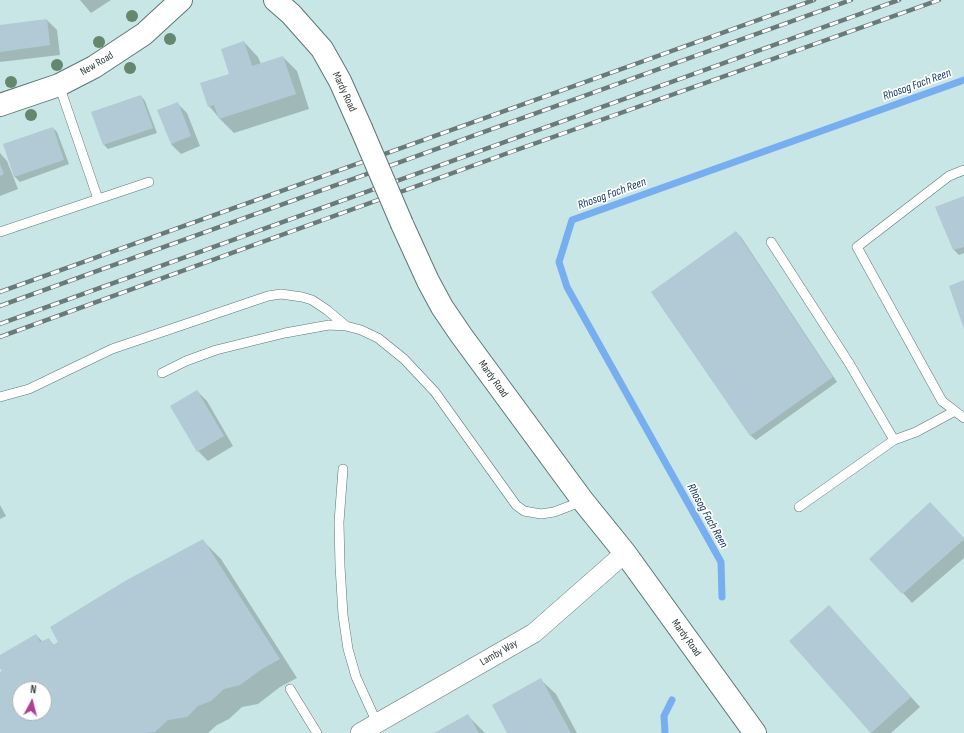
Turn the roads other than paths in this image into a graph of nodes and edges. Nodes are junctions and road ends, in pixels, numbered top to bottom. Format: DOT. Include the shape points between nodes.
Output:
graph roads {
  1 [pos="181,0"];
  2 [pos="275,0"];
  3 [pos="60,85"];
  4 [pos="0,106"];
  5 [pos="964,170"];
  6 [pos="149,182"];
  7 [pos="98,199"];
  8 [pos="0,232"];
  9 [pos="771,242"];
  10 [pos="346,326"];
  11 [pos="162,373"];
  12 [pos="0,397"];
  13 [pos="955,411"];
  14 [pos="964,418"];
  15 [pos="894,440"];
  16 [pos="343,469"];
  17 [pos="583,501"];
  18 [pos="798,507"];
  19 [pos="625,553"];
  20 [pos="290,689"];
  21 [pos="377,723"];
  22 [pos="318,733"];
  23 [pos="360,733"];
  24 [pos="754,733"];
  1 -- 3 [label="main road, New Road" via="149,30 118,53"];
  2 -- 17 [label="main road, Mardy Road, bridge" via="322,49 340,81 421,268 442,307"];
  3 -- 4 [label="main road, New Road"];
  3 -- 7 [label="lane"];
  5 -- 13 [label="lane" via="949,176 857,247 942,401"];
  6 -- 7 [label="lane"];
  7 -- 8 [label="lane"];
  9 -- 15 [label="lane" via="849,362"];
  10 -- 11 [label="lane" via="319,326 250,340 186,361"];
  10 -- 12 [label="lane" via="312,300 281,294 268,296 112,350 29,389"];
  10 -- 17 [label="lane" via="378,338 404,359 435,392 516,505 524,511 541,514 554,512"];
  13 -- 14 [label="lane"];
  13 -- 15 [label="lane" via="916,432"];
  15 -- 18 [label="lane"];
  16 -- 21 [label="lane" via="339,522 343,615 348,649 356,677"];
  17 -- 19 [label="main road, Mardy Road"];
  19 -- 21 [label="street, Lamby Way" via="534,633"];
  19 -- 24 [label="main road, Mardy Road"];
  20 -- 22 [label="lane"];
  21 -- 23 [label="street, Lamby Way"];
}
